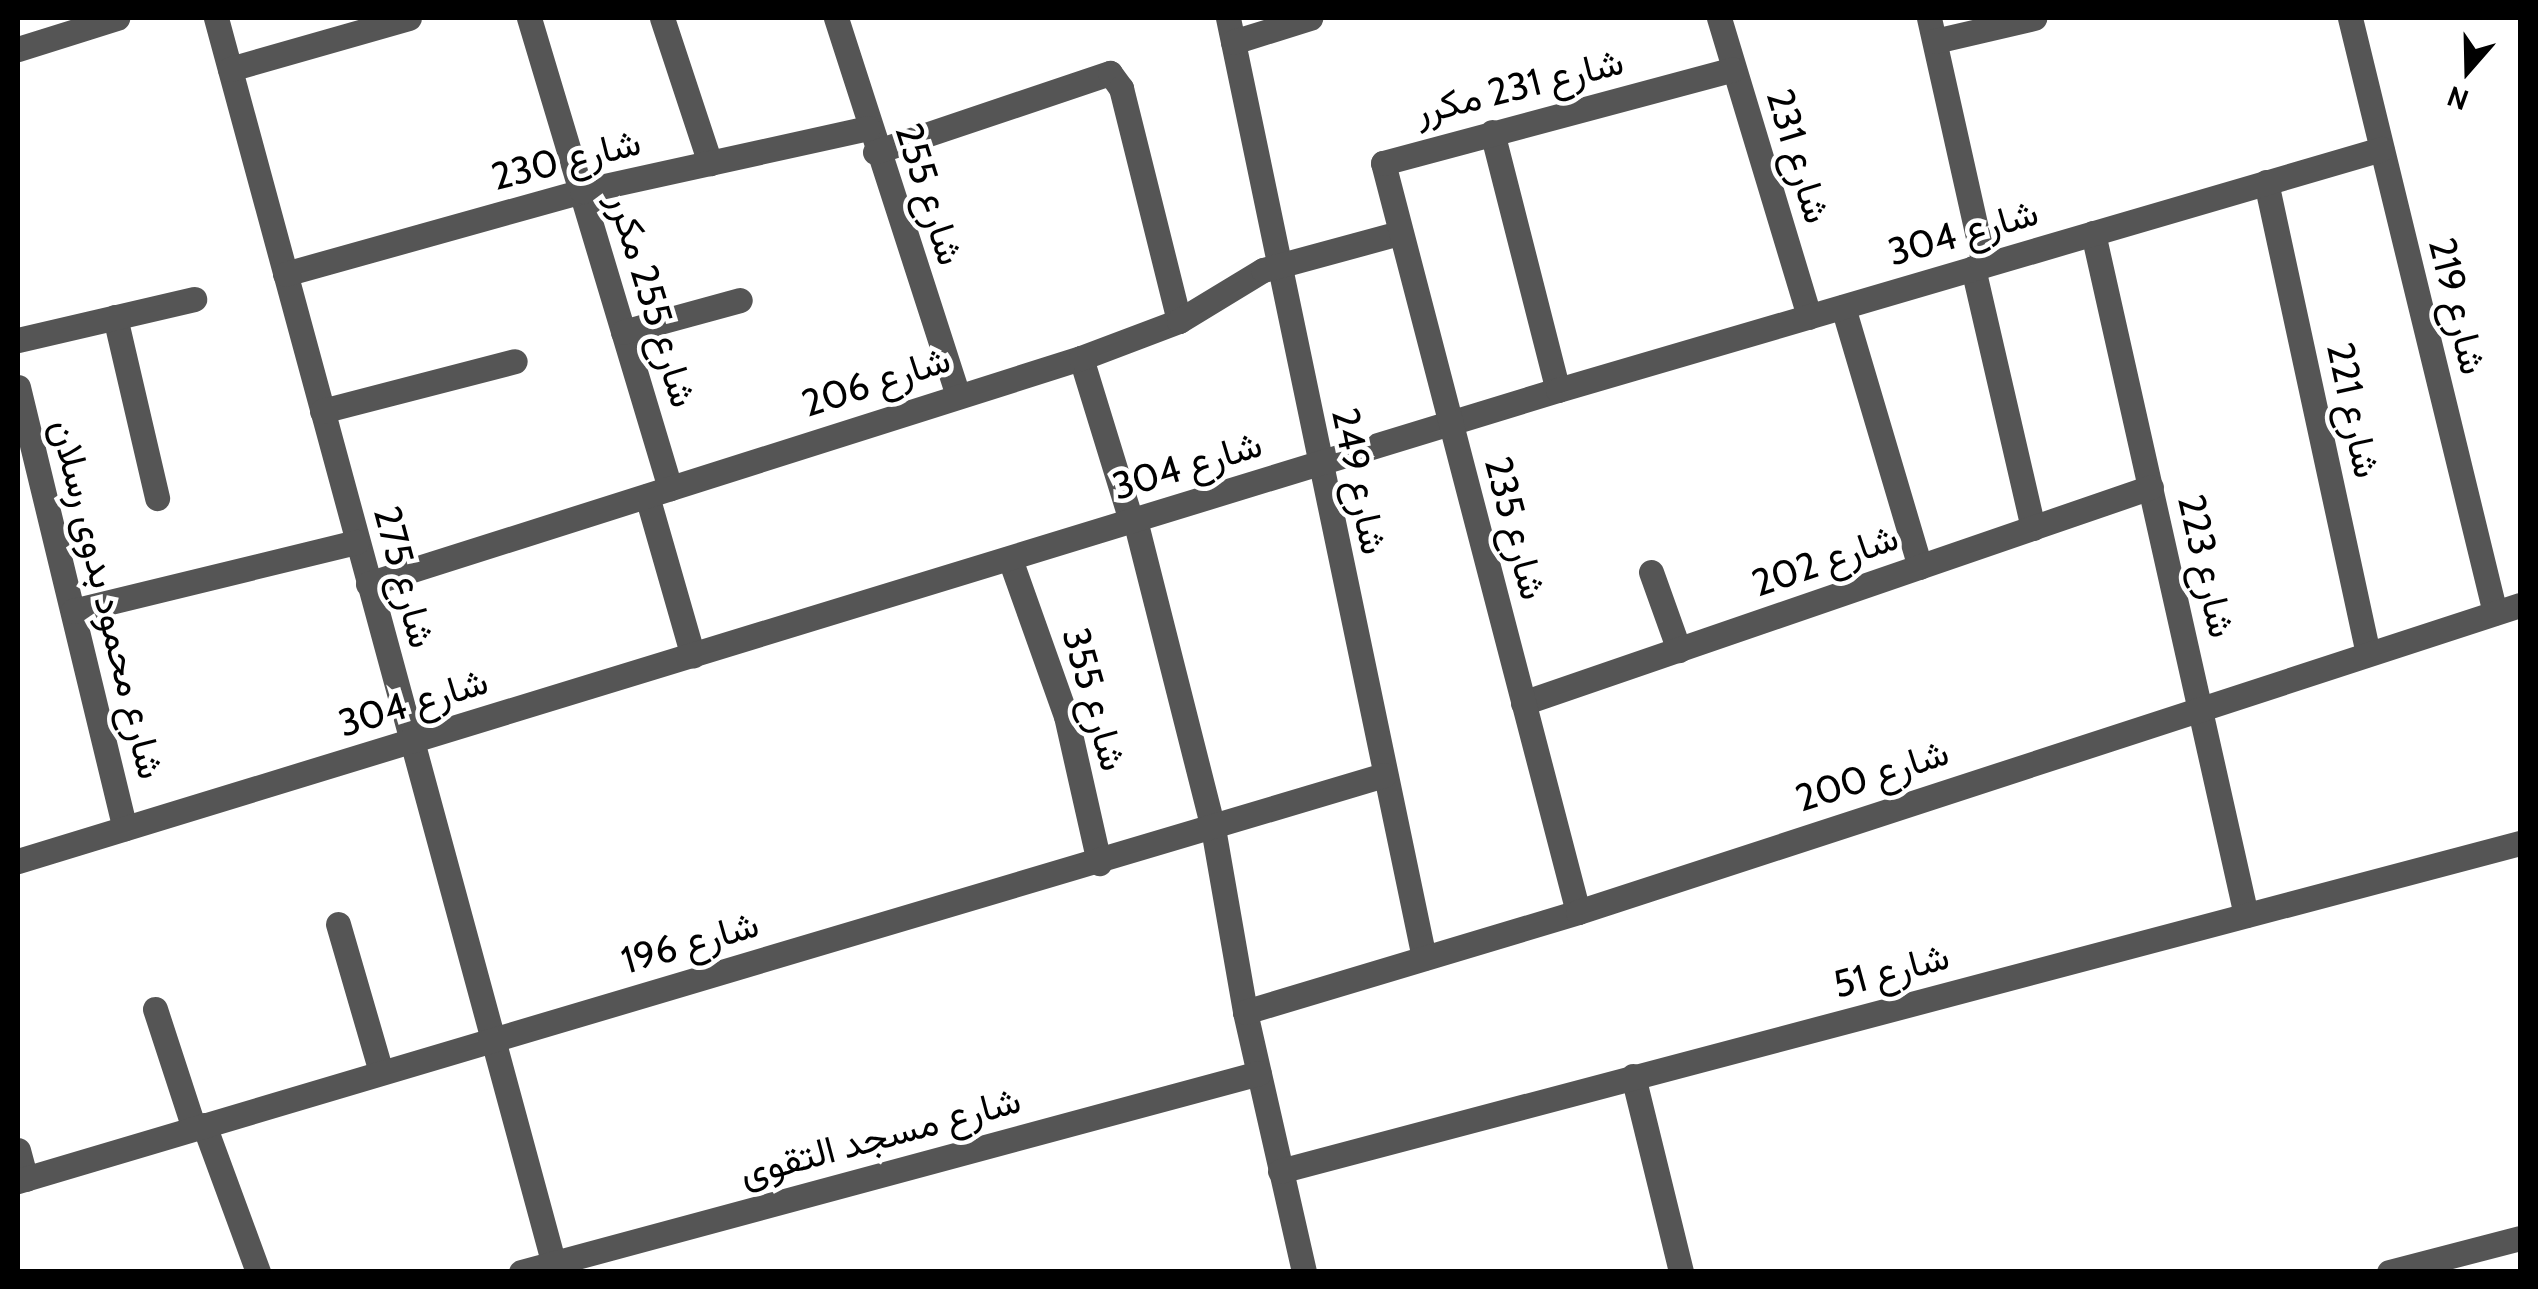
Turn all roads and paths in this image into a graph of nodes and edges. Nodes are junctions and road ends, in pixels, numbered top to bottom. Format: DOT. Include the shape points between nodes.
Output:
graph roads {
  1 [pos="116,18"];
  2 [pos="216,18"];
  3 [pos="409,18"];
  4 [pos="530,18"];
  5 [pos="662,18"];
  6 [pos="836,18"];
  7 [pos="1310,18"];
  8 [pos="1719,18"];
  9 [pos="2034,18"];
  10 [pos="2350,18"];
  11 [pos="1932,29"];
  12 [pos="1231,30"];
  13 [pos="18,49"];
  14 [pos="230,70"];
  15 [pos="1734,70"];
  16 [pos="1492,132"];
  17 [pos="872,140"];
  18 [pos="2381,149"];
  19 [pos="710,163"];
  20 [pos="1383,163"];
  21 [pos="2266,182"];
  22 [pos="582,191"];
  23 [pos="1399,233"];
  24 [pos="2093,233"];
  25 [pos="1279,264"];
  26 [pos="1979,267"];
  27 [pos="285,274"];
  28 [pos="194,298"];
  29 [pos="740,300"];
  30 [pos="1843,307"];
  31 [pos="1809,316"];
  32 [pos="116,317"];
  33 [pos="1179,321"];
  34 [pos="623,332"];
  35 [pos="18,340"];
  36 [pos="1082,358"];
  37 [pos="515,361"];
  38 [pos="18,387"];
  39 [pos="1558,390"];
  40 [pos="957,392"];
  41 [pos="322,411"];
  42 [pos="1450,423"];
  43 [pos="1317,464"];
  44 [pos="2150,487"];
  45 [pos="658,492"];
  46 [pos="157,498"];
  47 [pos="1133,520"];
  48 [pos="2033,528"];
  49 [pos="356,542"];
  50 [pos="1010,558"];
  51 [pos="1920,567"];
  52 [pos="1652,572"];
  53 [pos="368,584"];
  54 [pos="2520,604"];
  55 [pos="72,611"];
  56 [pos="2495,613"];
  57 [pos="1679,650"];
  58 [pos="2368,653"];
  59 [pos="693,656"];
  60 [pos="1523,703"];
  61 [pos="2200,706"];
  62 [pos="410,743"];
  63 [pos="1384,775"];
  64 [pos="126,828"];
  65 [pos="1214,828"];
  66 [pos="2520,843"];
  67 [pos="18,861"];
  68 [pos="1099,863"];
  69 [pos="1578,912"];
  70 [pos="2246,916"];
  71 [pos="338,924"];
  72 [pos="1424,958"];
  73 [pos="154,1009"];
  74 [pos="1245,1012"];
  75 [pos="492,1038"];
  76 [pos="380,1072"];
  77 [pos="1258,1073"];
  78 [pos="1632,1076"];
  79 [pos="199,1126"];
  80 [pos="18,1150"];
  81 [pos="1280,1171"];
  82 [pos="22,1180"];
  83 [pos="2520,1238"];
  84 [pos="555,1267"];
  85 [pos="258,1272"];
  86 [pos="521,1272"];
  87 [pos="1304,1272"];
  88 [pos="1681,1272"];
  89 [pos="2389,1272"];
  1 -- 13 [label="street"];
  2 -- 14 [label="street, شارع 275"];
  3 -- 14 [label="street"];
  4 -- 22 [label="street, شارع 255 مكرر"];
  5 -- 19 [label="street"];
  6 -- 17 [label="street, شارع 255"];
  7 -- 12 [label="street"];
  8 -- 15 [label="street, شارع 231"];
  9 -- 11 [label="street"];
  10 -- 18 [label="street, شارع 219"];
  11 -- 26 [label="street"];
  12 -- 25 [label="street, شارع 249"];
  14 -- 27 [label="street, شارع 275"];
  15 -- 16 [label="street, شارع 231 مكرر"];
  15 -- 31 [label="street, شارع 231"];
  16 -- 20 [label="street, شارع 231 مكرر"];
  16 -- 39 [label="street"];
  17 -- 19 [label="street, شارع 230"];
  17 -- 33 [label="street, شارع 230" via="1110,73 1121,88"];
  17 -- 40 [label="street, شارع 255"];
  18 -- 21 [label="street, شارع 304"];
  18 -- 56 [label="street, شارع 219"];
  19 -- 22 [label="street, شارع 230"];
  20 -- 23 [label="street, شارع 235"];
  21 -- 24 [label="street, شارع 304"];
  21 -- 58 [label="street, شارع 221"];
  22 -- 27 [label="street, شارع 230"];
  22 -- 34 [label="street, شارع 255 مكرر"];
  23 -- 25 [label="street, شارع 206"];
  23 -- 42 [label="street, شارع 235"];
  24 -- 26 [label="street, شارع 304"];
  24 -- 44 [label="street, شارع 223"];
  25 -- 33 [label="street, شارع 206"];
  25 -- 43 [label="street, شارع 249"];
  26 -- 30 [label="street, شارع 304"];
  26 -- 48 [label="street"];
  27 -- 41 [label="street, شارع 275"];
  28 -- 32 [label="street"];
  29 -- 34 [label="street"];
  30 -- 31 [label="street, شارع 304"];
  30 -- 51 [label="street"];
  31 -- 39 [label="street, شارع 304"];
  32 -- 35 [label="street"];
  32 -- 46 [label="street"];
  33 -- 36 [label="street, شارع 206"];
  34 -- 45 [label="street, شارع 255 مكرر"];
  36 -- 40 [label="street, شارع 206"];
  36 -- 47 [label="street"];
  37 -- 41 [label="street"];
  38 -- 55 [label="street, شارع محمود بدوى رسلان"];
  39 -- 42 [label="street, شارع 304"];
  40 -- 45 [label="street, شارع 206"];
  41 -- 49 [label="street, شارع 275"];
  42 -- 43 [label="street, شارع 304"];
  42 -- 60 [label="street, شارع 235"];
  43 -- 47 [label="street, شارع 304"];
  43 -- 63 [label="street, شارع 249"];
  44 -- 48 [label="street, شارع 202"];
  44 -- 61 [label="street, شارع 223"];
  45 -- 53 [label="street, شارع 206"];
  45 -- 59 [label="street, شارع 255 مكرر"];
  47 -- 50 [label="street, شارع 304"];
  47 -- 65 [label="street"];
  48 -- 51 [label="street, شارع 202"];
  49 -- 53 [label="street, شارع 275"];
  49 -- 55 [label="street"];
  50 -- 59 [label="street, شارع 304"];
  50 -- 68 [label="street, شارع 355" via="1066,716"];
  51 -- 57 [label="street, شارع 202"];
  52 -- 57 [label="street"];
  53 -- 62 [label="street, شارع 275"];
  54 -- 56 [label="street, شارع 200"];
  55 -- 64 [label="street, شارع محمود بدوى رسلان"];
  56 -- 58 [label="street, شارع 200"];
  57 -- 60 [label="street, شارع 202"];
  58 -- 61 [label="street, شارع 200"];
  59 -- 62 [label="street, شارع 304"];
  60 -- 69 [label="street, شارع 235"];
  61 -- 69 [label="street, شارع 200"];
  61 -- 70 [label="street, شارع 223"];
  62 -- 64 [label="street, شارع 304"];
  62 -- 75 [label="street, شارع 275"];
  63 -- 65 [label="street, شارع 196"];
  63 -- 72 [label="street, شارع 249"];
  64 -- 67 [label="street, شارع 304"];
  65 -- 68 [label="street, شارع 196"];
  65 -- 74 [label="street"];
  66 -- 70 [label="street, شارع 51"];
  68 -- 75 [label="street, شارع 196"];
  69 -- 72 [label="street, شارع 200"];
  70 -- 78 [label="street, شارع 51"];
  71 -- 76 [label="street"];
  72 -- 74 [label="street, شارع 200"];
  73 -- 79 [label="street"];
  74 -- 77 [label="street"];
  75 -- 76 [label="street, شارع 196"];
  75 -- 84 [label="street, شارع 275"];
  76 -- 79 [label="street, شارع 196"];
  77 -- 81 [label="street"];
  77 -- 84 [label="street, شارع مسجد التقوى"];
  78 -- 81 [label="street, شارع 51"];
  78 -- 88 [label="street"];
  79 -- 82 [label="street, شارع 196"];
  79 -- 85 [label="street"];
  80 -- 82 [label="street"];
  81 -- 87 [label="street"];
  83 -- 89 [label="street"];
  84 -- 86 [label="street, شارع مسجد التقوى"];
}
